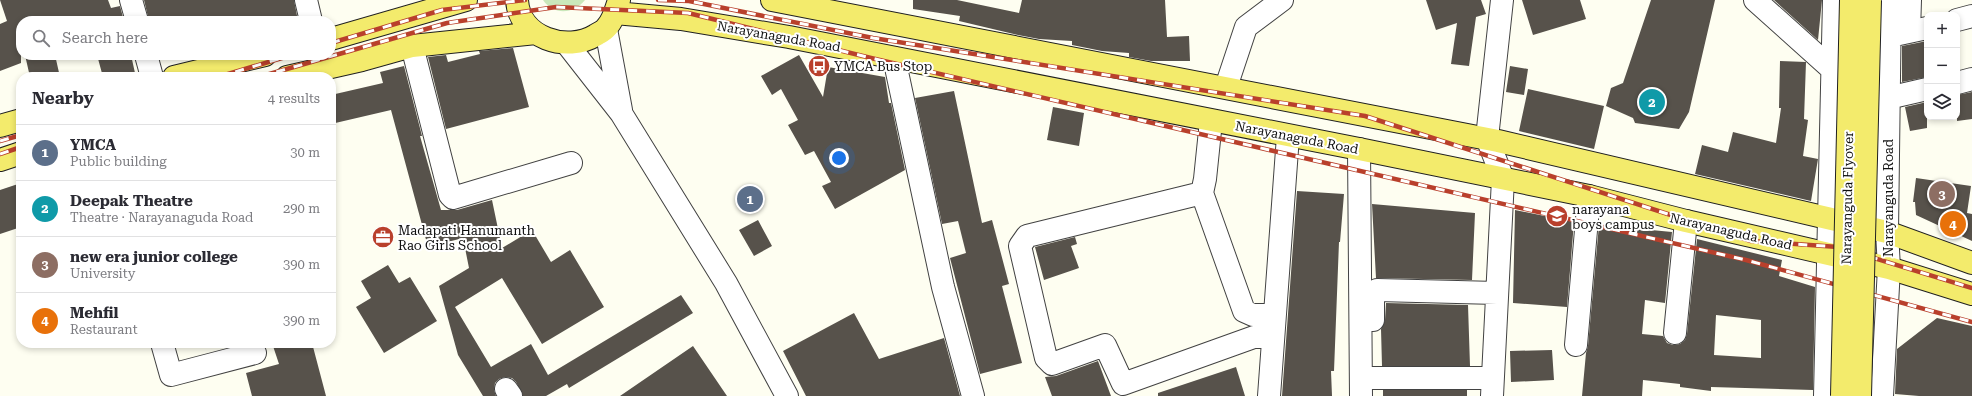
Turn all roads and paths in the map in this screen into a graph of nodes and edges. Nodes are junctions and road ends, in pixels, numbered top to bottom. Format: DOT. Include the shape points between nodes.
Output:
graph roads {
  1 [pos="131,0"];
  2 [pos="306,0"];
  3 [pos="466,0"];
  4 [pos="517,0"];
  5 [pos="772,0"];
  6 [pos="1282,0"];
  7 [pos="1502,0"];
  8 [pos="1754,0"];
  9 [pos="1834,0"];
  10 [pos="1851,0"];
  11 [pos="1870,0"];
  12 [pos="1890,0"];
  13 [pos="1910,0"];
  14 [pos="836,6"];
  15 [pos="613,14"];
  16 [pos="136,16"];
  17 [pos="310,16"];
  18 [pos="1972,16"];
  19 [pos="1960,19"];
  20 [pos="1909,32"];
  21 [pos="536,33"];
  22 [pos="956,35"];
  23 [pos="336,37"];
  24 [pos="567,44"];
  25 [pos="412,46"];
  26 [pos="894,58"];
  27 [pos="147,60"];
  28 [pos="244,60"];
  29 [pos="950,69"];
  30 [pos="1833,70"];
  31 [pos="151,72"];
  32 [pos="195,72"];
  33 [pos="309,72"];
  34 [pos="1972,80"];
  35 [pos="1960,82"];
  36 [pos="1226,87"];
  37 [pos="1924,90"];
  38 [pos="1888,98"];
  39 [pos="621,113"];
  40 [pos="16,121"];
  41 [pos="1211,121"];
  42 [pos="0,126"];
  43 [pos="1288,136"];
  44 [pos="1487,138"];
  45 [pos="1360,149"];
  46 [pos="16,155"];
  47 [pos="0,160"];
  48 [pos="571,163"];
  49 [pos="1502,179"];
  50 [pos="1202,192"];
  51 [pos="1589,196"];
  52 [pos="1828,217"];
  53 [pos="1686,221"];
  54 [pos="1887,232"];
  55 [pos="1827,254"];
  56 [pos="1972,263"];
  57 [pos="1889,268"];
  58 [pos="1496,293"];
  59 [pos="1972,294"];
  60 [pos="1273,325"];
  61 [pos="1675,333"];
  62 [pos="1576,345"];
  63 [pos="163,348"];
  64 [pos="255,353"];
  65 [pos="1365,384"];
  66 [pos="1492,387"];
  67 [pos="787,396"];
  68 [pos="973,396"];
  69 [pos="1270,396"];
  70 [pos="1825,396"];
  71 [pos="1842,396"];
  72 [pos="1860,396"];
  73 [pos="1882,396"];
  1 -- 16 [label="street"];
  2 -- 17 [label="street"];
  3 -- 23 [label="main road"];
  4 -- 21 [label="main road" via="524,20"];
  5 -- 14 [label="main road"];
  6 -- 36 [label="street" via="1246,27"];
  7 -- 44 [label="street"];
  8 -- 30 [label="street"];
  9 -- 30 [label="street"];
  10 -- 71 [label="main road, Narayanguda Flyover, bridge"];
  11 -- 72 [label="main road, Narayanguda Flyover, bridge"];
  12 -- 20 [label="street, Narayanguda Road"];
  13 -- 20 [label="street"];
  14 -- 22 [label="main road"];
  15 -- 24 [label="main road" via="588,40"];
  15 -- 26 [label="main road, Narayanaguda Road" via="681,19"];
  15 -- 39 [label="street"];
  18 -- 19 [label="street"];
  20 -- 38 [label="street, Narayanguda Road"];
  21 -- 24 [label="main road" via="551,41"];
  21 -- 25 [label="main road"];
  22 -- 29 [label="main road"];
  22 -- 36 [label="main road"];
  24 -- 39 [label="street"];
  25 -- 33 [label="main road"];
  25 -- 48 [label="street" via="450,195 453,198"];
  26 -- 29 [label="main road, Narayanaguda Road"];
  26 -- 68 [label="street" via="943,287"];
  27 -- 31 [label="street"];
  28 -- 32 [label="main road"];
  29 -- 41 [label="main road, Narayanaguda Road"];
  30 -- 52 [label="street"];
  34 -- 35 [label="street"];
  36 -- 44 [label="main road"];
  37 -- 38 [label="street"];
  38 -- 54 [label="street, Narayanguda Road"];
  39 -- 67 [label="street" via="726,282"];
  40 -- 42 [label="main road"];
  41 -- 43 [label="main road, Narayanaguda Road"];
  41 -- 50 [label="street"];
  43 -- 45 [label="main road, Narayanaguda Road"];
  43 -- 60 [label="street"];
  44 -- 49 [label="street"];
  44 -- 52 [label="main road"];
  45 -- 49 [label="main road, Narayanaguda Road"];
  45 -- 65 [label="street"];
  46 -- 47 [label="main road"];
  49 -- 51 [label="main road, Narayanaguda Road"];
  49 -- 58 [label="street"];
  50 -- 60 [label="street" via="1244,311"];
  50 -- 60 [label="street" via="1026,236 1020,246 1046,358 1052,364 1105,345 1123,384 1254,338"];
  51 -- 53 [label="main road, Narayanaguda Road"];
  51 -- 62 [label="street"];
  52 -- 54 [label="main road"];
  52 -- 55 [label="street"];
  53 -- 55 [label="main road, Narayanaguda Road"];
  53 -- 61 [label="street"];
  54 -- 56 [label="main road"];
  54 -- 57 [label="street, Narayanguda Road"];
  55 -- 57 [label="main road, Narayanaguda Road"];
  55 -- 70 [label="street"];
  57 -- 59 [label="main road, Narayanaguda Road"];
  57 -- 73 [label="street, Narayanguda Road"];
  58 -- 65 [label="street" via="1377,290 1373,294"];
  58 -- 66 [label="street"];
  60 -- 69 [label="street"];
  63 -- 64 [label="street" via="171,375"];
  65 -- 66 [label="street"];
}
